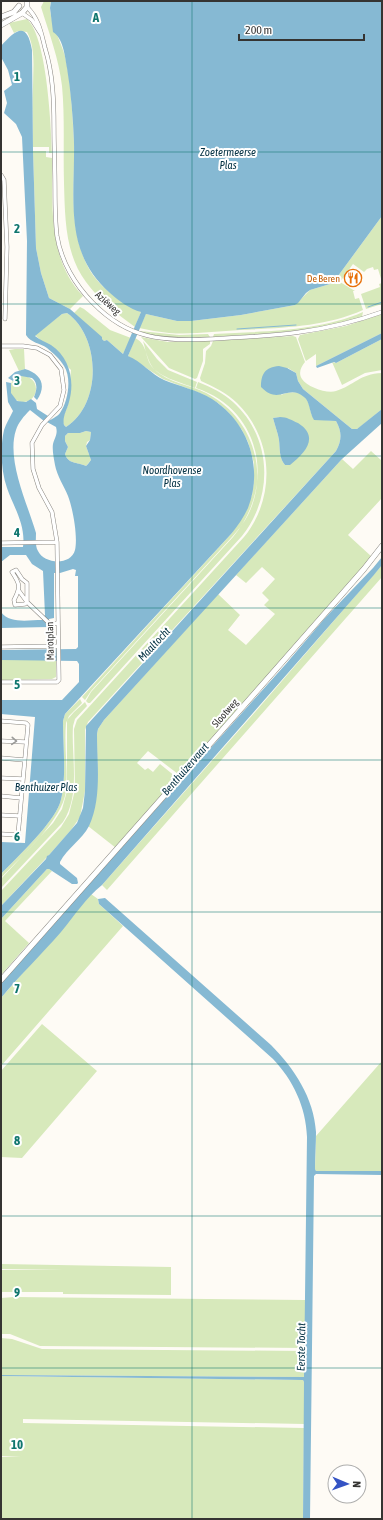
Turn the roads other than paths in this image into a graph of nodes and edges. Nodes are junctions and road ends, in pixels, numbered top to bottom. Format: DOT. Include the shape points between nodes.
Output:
graph roads {
  1 [pos="27,1"];
  2 [pos="20,4"];
  3 [pos="27,7"];
  4 [pos="22,13"];
  5 [pos="1,17"];
  6 [pos="1,25"];
  7 [pos="41,34"];
  8 [pos="1,175"];
  9 [pos="382,312"];
  10 [pos="5,319"];
  11 [pos="1,346"];
  12 [pos="57,542"];
  13 [pos="1,543"];
  14 [pos="382,546"];
  15 [pos="19,591"];
  16 [pos="27,602"];
  17 [pos="56,623"];
  18 [pos="1,647"];
  19 [pos="58,647"];
  20 [pos="1,682"];
  21 [pos="1,721"];
  22 [pos="1,740"];
  23 [pos="26,742"];
  24 [pos="1,758"];
  25 [pos="24,760"];
  26 [pos="1,778"];
  27 [pos="23,780"];
  28 [pos="1,796"];
  29 [pos="21,798"];
  30 [pos="1,814"];
  31 [pos="20,816"];
  32 [pos="1,834"];
  33 [pos="1,980"];
  1 -- 3 [label="street"];
  2 -- 3 [label="street"];
  2 -- 4 [label="street, Aziëweg"];
  2 -- 5 [label="street" via="14,12"];
  3 -- 4 [label="street"];
  3 -- 7 [label="street, Aziëweg" via="38,22"];
  4 -- 6 [label="street"];
  4 -- 7 [label="street, Aziëweg" via="32,20"];
  7 -- 9 [label="street, Aziëweg" via="54,96 55,208 60,249 72,276 85,294 110,318 141,334 179,340 287,335 345,324"];
  8 -- 10 [label="street" via="4,180 7,248"];
  11 -- 12 [label="street, Marotplan" via="37,348 50,355 61,369 64,390 60,406 42,425 32,443 33,469 39,488 52,512"];
  12 -- 13 [label="street"];
  12 -- 17 [label="street, Marotplan"];
  14 -- 33 [label="street, Slootweg"];
  15 -- 16 [label="street"];
  15 -- 16 [label="street" via="14,600 15,604"];
  15 -- 16 [label="street" via="20,580 28,583"];
  16 -- 17 [label="street" via="50,624"];
  17 -- 19 [label="street, Marotplan"];
  18 -- 19 [label="street"];
  19 -- 20 [label="street, Marotplan" via="57,682"];
  21 -- 23 [label="street" via="26,723"];
  22 -- 23 [label="street, one-way"];
  23 -- 25 [label="street"];
  24 -- 25 [label="street"];
  25 -- 27 [label="street"];
  26 -- 27 [label="street"];
  27 -- 29 [label="street"];
  28 -- 29 [label="street"];
  29 -- 31 [label="street"];
  30 -- 31 [label="street"];
  31 -- 32 [label="street" via="18,835"];
}
